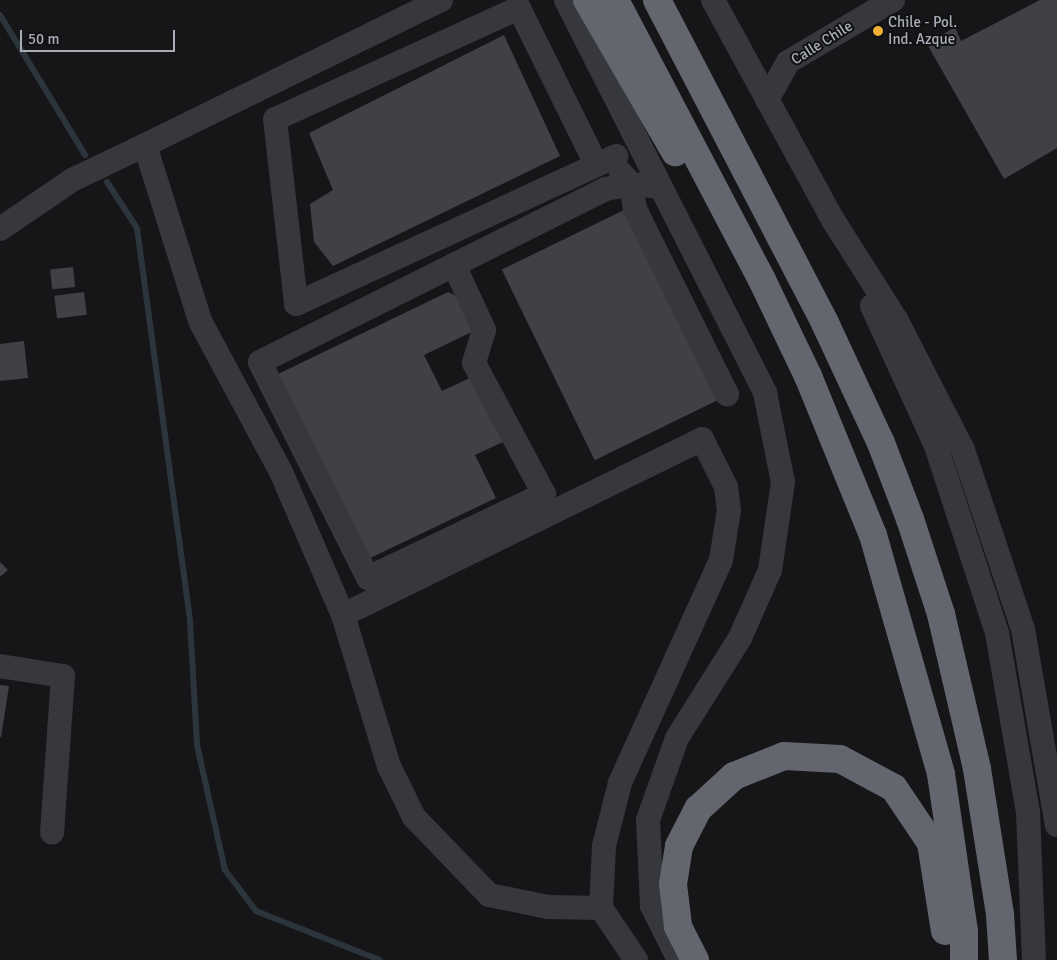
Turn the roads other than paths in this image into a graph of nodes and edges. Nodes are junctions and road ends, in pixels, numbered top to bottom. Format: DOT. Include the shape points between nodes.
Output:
graph roads {
  1 [pos="441,0"];
  2 [pos="566,0"];
  3 [pos="587,0"];
  4 [pos="615,0"];
  5 [pos="656,0"];
  6 [pos="713,0"];
  7 [pos="893,0"];
  8 [pos="767,100"];
  9 [pos="629,122"];
  10 [pos="145,145"];
  11 [pos="606,160"];
  12 [pos="631,184"];
  13 [pos="661,187"];
  14 [pos="833,220"];
  15 [pos="0,229"];
  16 [pos="454,265"];
  17 [pos="762,280"];
  18 [pos="727,394"];
  19 [pos="343,614"];
  20 [pos="0,666"];
  21 [pos="1057,825"];
  22 [pos="52,833"];
  23 [pos="601,908"];
  24 [pos="636,960"];
  25 [pos="679,960"];
  26 [pos="696,960"];
  27 [pos="950,960"];
  28 [pos="964,960"];
  29 [pos="1003,960"];
  30 [pos="1034,960"];
  1 -- 10 [label="street"];
  2 -- 9 [label="street"];
  3 -- 17 [label="highway" via="701,198"];
  4 -- 17 [label="highway"];
  5 -- 29 [label="highway" via="825,322 881,443 910,518 941,614 977,769 1000,915"];
  6 -- 8 [label="street"];
  7 -- 8 [label="street, Calle Chile" via="788,62"];
  8 -- 14 [label="street"];
  9 -- 11 [label="street"];
  9 -- 13 [label="street"];
  10 -- 15 [label="street" via="72,180"];
  10 -- 19 [label="street" via="200,321 281,472"];
  11 -- 11 [label="street" via="323,291 296,304 275,119 519,8"];
  11 -- 12 [label="street"];
  12 -- 13 [label="street"];
  12 -- 16 [label="street" via="606,189"];
  12 -- 18 [label="street" via="635,209"];
  13 -- 25 [label="street" via="765,393 782,482 770,570 740,638 677,738 648,820 652,906"];
  14 -- 21 [label="street" via="897,321 963,450 1023,629"];
  14 -- 30 [label="street" via="936,446 997,634 1028,812"];
  16 -- 16 [label="street" via="260,362 368,578 544,494 474,363 484,330"];
  17 -- 28 [label="highway" via="808,376 873,536 941,774 964,931"];
  19 -- 23 [label="street" via="390,766 414,817 441,848 488,895 548,907"];
  19 -- 23 [label="street" via="702,439 726,487 728,510 721,560 620,783 604,846"];
  20 -- 22 [label="street" via="63,676"];
  23 -- 24 [label="street"];
  26 -- 27 [label="highway" via="678,926 673,884 679,846 698,810 734,776 784,756 840,759 894,788 931,843"];
}
